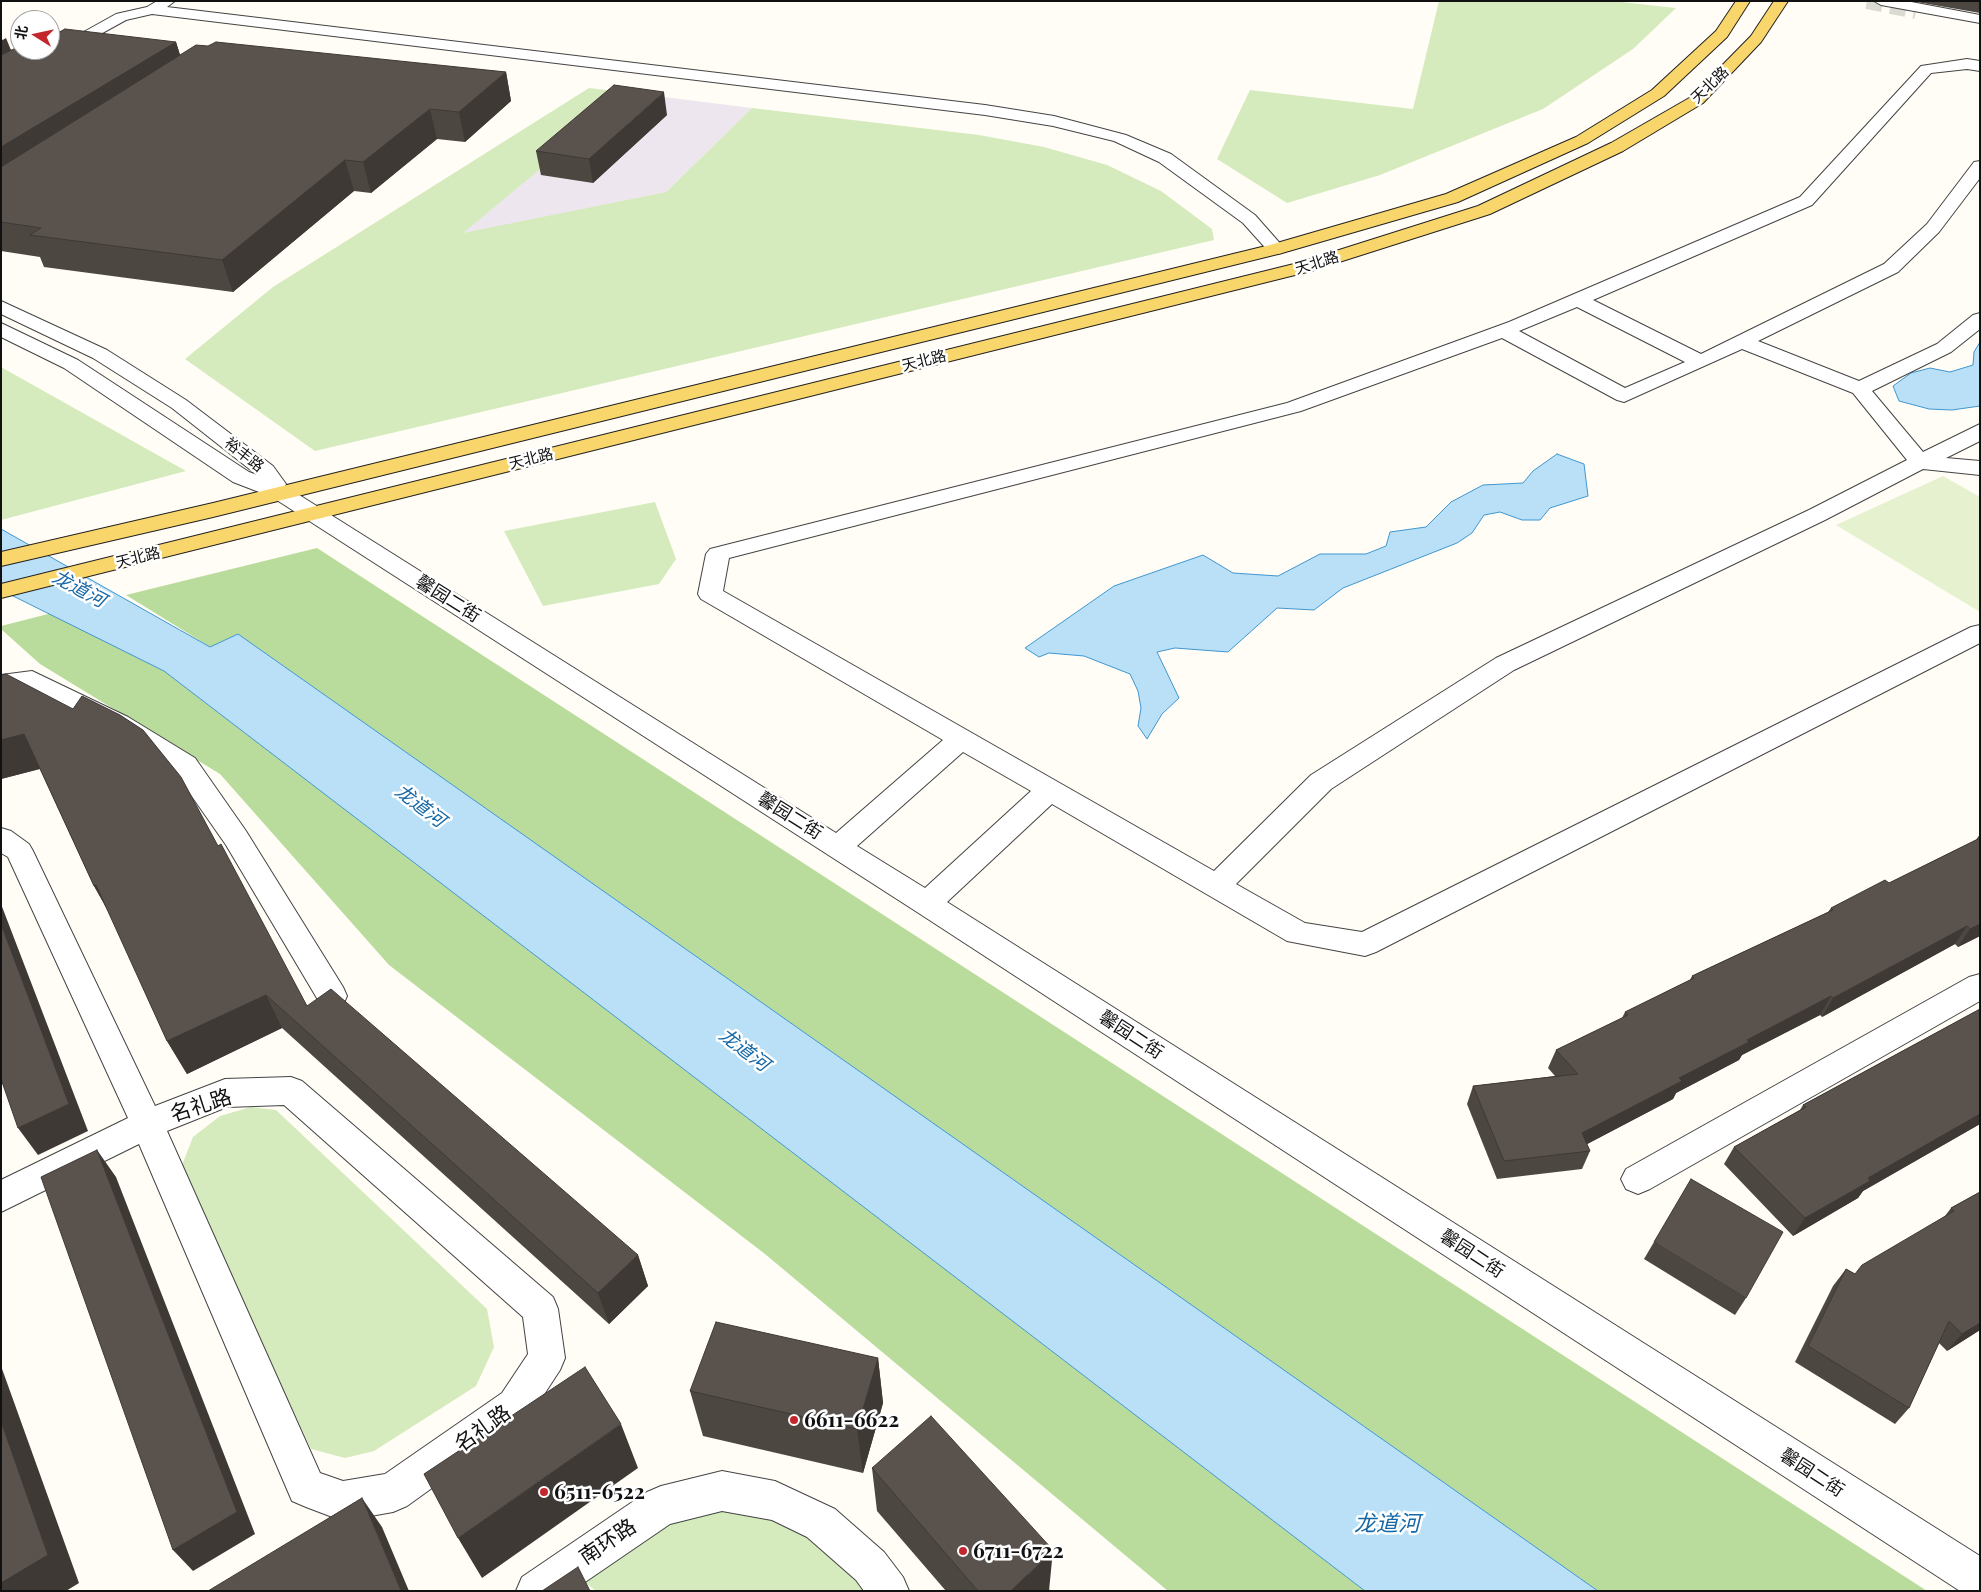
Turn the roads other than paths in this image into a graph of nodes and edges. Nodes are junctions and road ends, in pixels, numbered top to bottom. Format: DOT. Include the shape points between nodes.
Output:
graph roads {
  1 [pos="168,1"];
  2 [pos="1744,1"];
  3 [pos="1781,1"];
  4 [pos="1881,1"];
  5 [pos="152,10"];
  6 [pos="1980,19"];
  7 [pos="1980,66"];
  8 [pos="1,84"];
  9 [pos="1980,166"];
  10 [pos="1276,249"];
  11 [pos="1578,299"];
  12 [pos="1,306"];
  13 [pos="1980,319"];
  14 [pos="1,329"];
  15 [pos="1504,331"];
  16 [pos="1742,342"];
  17 [pos="1702,362"];
  18 [pos="1860,389"];
  19 [pos="1980,430"];
  20 [pos="1920,462"];
  21 [pos="1980,468"];
  22 [pos="280,492"];
  23 [pos="312,514"];
  24 [pos="1,559"];
  25 [pos="1,591"];
  26 [pos="1980,633"];
  27 [pos="1,683"];
  28 [pos="961,739"];
  29 [pos="1049,790"];
  30 [pos="1,838"];
  31 [pos="838,847"];
  32 [pos="1216,886"];
  33 [pos="927,904"];
  34 [pos="1980,986"];
  35 [pos="332,996"];
  36 [pos="147,1124"];
  37 [pos="1638,1179"];
  38 [pos="1,1197"];
  39 [pos="1980,1580"];
  40 [pos="536,1591"];
  41 [pos="889,1591"];
  1 -- 5 [label="street"];
  2 -- 10 [label="main road, 天北路" via="1722,34 1658,93 1582,140 1452,198"];
  3 -- 23 [label="main road, 天北路" via="1756,39 1697,100 1617,147 1484,210 1304,268"];
  4 -- 6 [label="street"];
  5 -- 8 [label="street" via="121,18"];
  5 -- 10 [label="street" via="1054,121 1120,138 1165,158 1249,219"];
  7 -- 11 [label="street" via="1967,64 1926,69 1806,201"];
  9 -- 16 [label="street" via="1933,228 1891,268"];
  10 -- 22 [label="main road, 天北路"];
  11 -- 15 [label="street"];
  11 -- 17 [label="street"];
  12 -- 22 [label="street, 裕丰路" via="100,354 178,404 265,471"];
  13 -- 18 [label="street" via="1944,348"];
  14 -- 22 [label="street, 裕丰路" via="72,364 241,477"];
  15 -- 17 [label="street" via="1624,396"];
  15 -- 28 [label="street" via="1294,407 718,554 710,594"];
  16 -- 17 [label="street"];
  16 -- 18 [label="street"];
  18 -- 20 [label="street"];
  19 -- 20 [label="street"];
  20 -- 21 [label="street"];
  20 -- 32 [label="street" via="1817,515 1505,664 1321,782"];
  22 -- 23 [label="street, 馨园二街"];
  22 -- 24 [label="main road, 天北路"];
  23 -- 25 [label="main road, 天北路"];
  23 -- 31 [label="street, 馨园二街"];
  26 -- 32 [label="street" via="1365,944 1298,933"];
  27 -- 35 [label="street" via="32,679 119,723 185,765 236,838"];
  28 -- 29 [label="street"];
  28 -- 31 [label="street"];
  29 -- 32 [label="street"];
  29 -- 33 [label="street"];
  30 -- 36 [label="street, 名礼路" via="19,851"];
  31 -- 33 [label="street, 馨园二街"];
  33 -- 39 [label="street, 馨园二街"];
  34 -- 37 [label="street"];
  36 -- 36 [label="street, 名礼路" via="306,1487 343,1501 393,1492 515,1406 546,1358 540,1308 292,1091 225,1093"];
  36 -- 38 [label="street, 名礼路"];
  40 -- 41 [label="street, 南环路" via="661,1506 722,1491 775,1501 821,1524 870,1566"];
}
